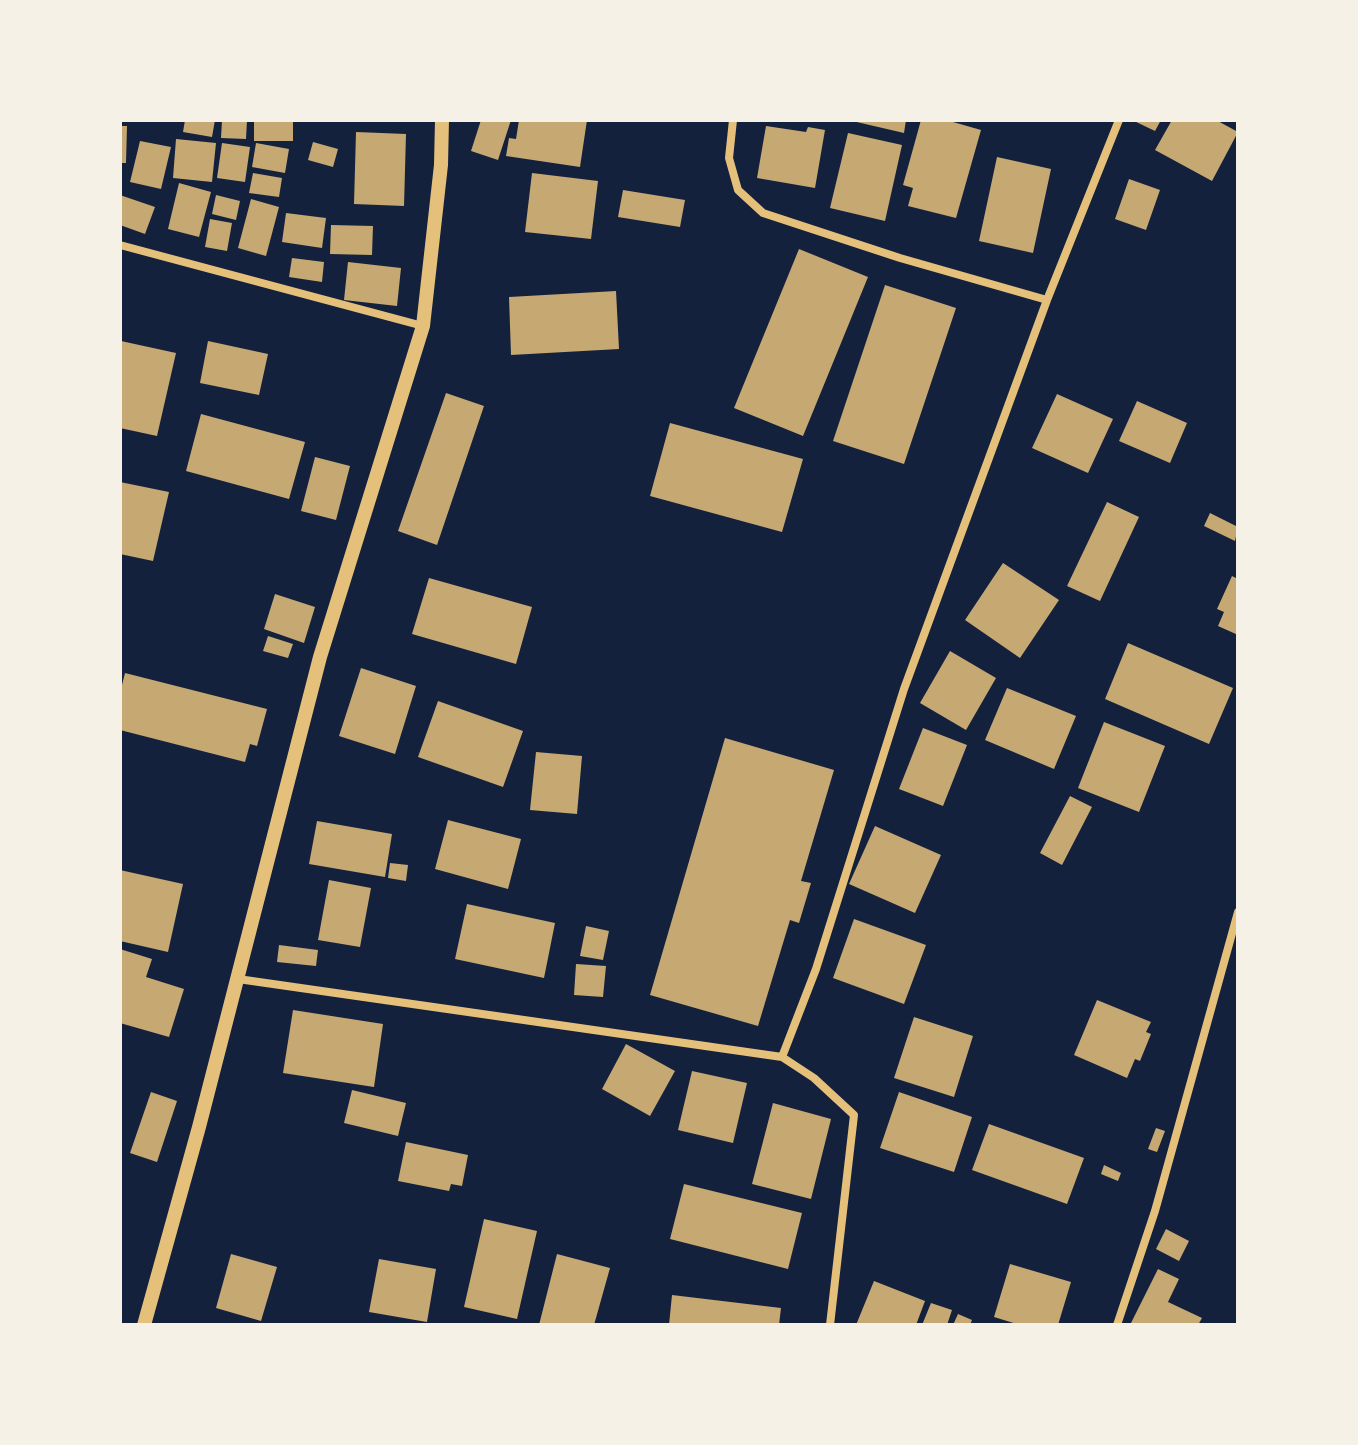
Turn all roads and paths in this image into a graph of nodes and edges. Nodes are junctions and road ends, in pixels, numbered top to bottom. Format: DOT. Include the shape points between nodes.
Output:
graph roads {
  1 [pos="442,120"];
  2 [pos="733,120"];
  3 [pos="1119,120"];
  4 [pos="120,245"];
  5 [pos="1047,300"];
  6 [pos="423,326"];
  7 [pos="1238,912"];
  8 [pos="238,979"];
  9 [pos="782,1057"];
  10 [pos="144,1325"];
  11 [pos="830,1325"];
  12 [pos="1117,1325"];
  1 -- 6 [label="street"];
  2 -- 5 [label="street" via="729,158 738,190 763,213"];
  3 -- 5 [label="street"];
  4 -- 6 [label="street"];
  5 -- 9 [label="street" via="904,689 821,955"];
  6 -- 8 [label="street" via="320,657"];
  7 -- 12 [label="street" via="1155,1211"];
  8 -- 9 [label="street"];
  8 -- 10 [label="street"];
  9 -- 11 [label="street" via="854,1115"];
}
